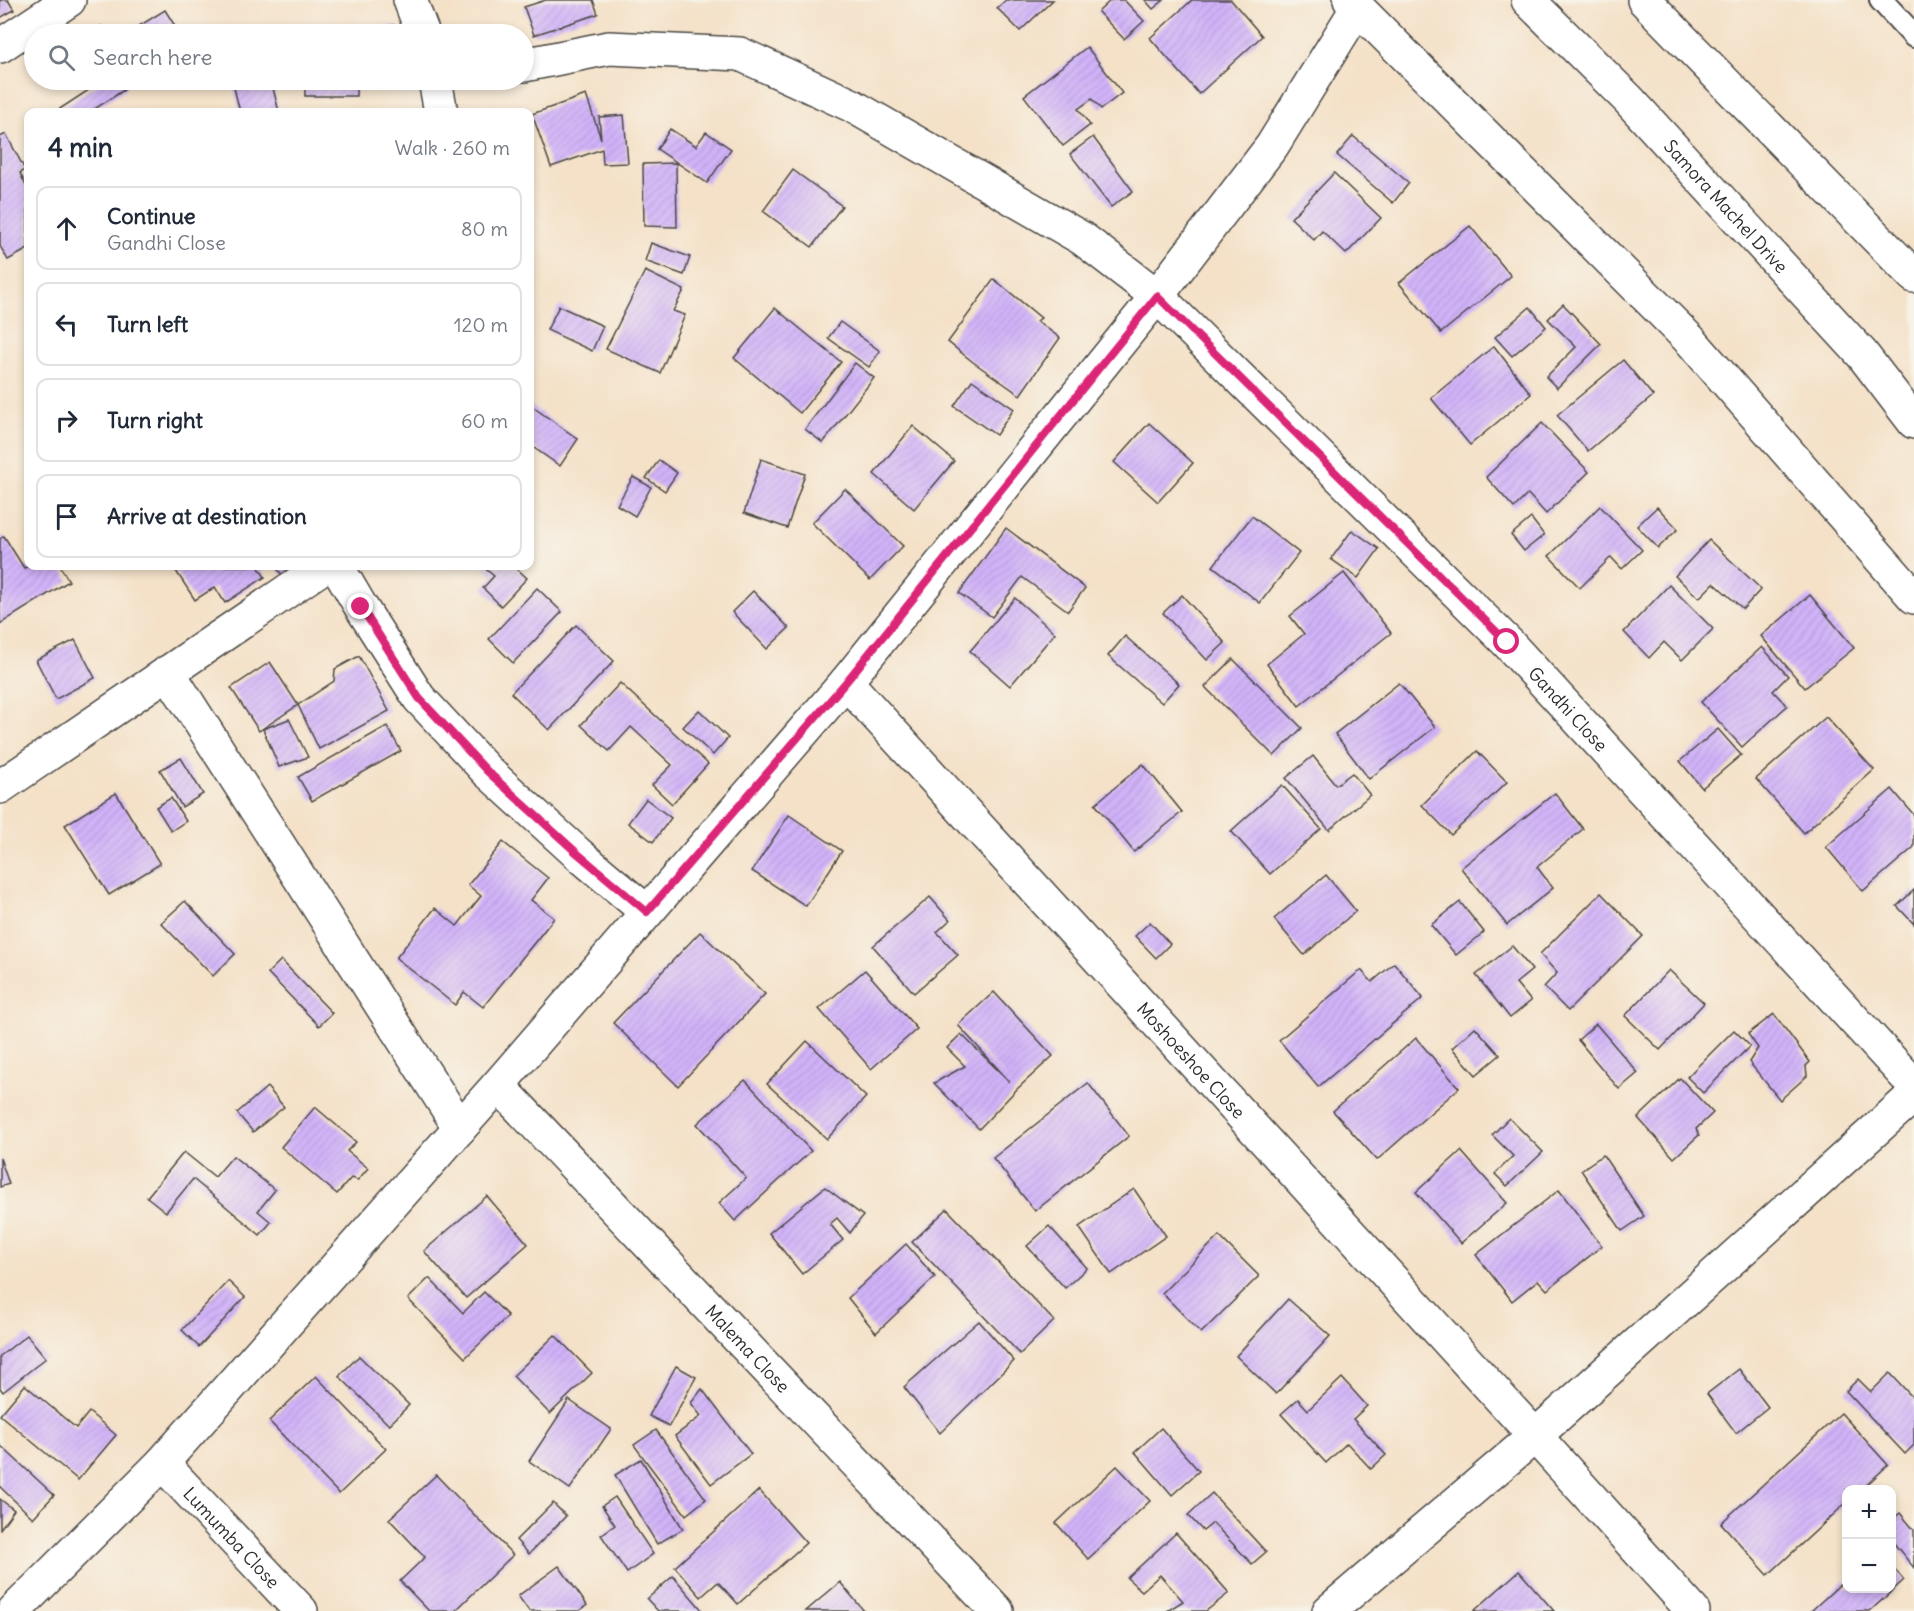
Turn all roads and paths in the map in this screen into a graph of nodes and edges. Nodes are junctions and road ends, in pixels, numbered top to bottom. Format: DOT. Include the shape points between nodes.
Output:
graph roads {
  1 [pos="69,0"];
  2 [pos="410,0"];
  3 [pos="1528,0"];
  4 [pos="1644,0"];
  5 [pos="1881,0"];
  6 [pos="1354,4"];
  7 [pos="33,24"];
  8 [pos="419,24"];
  9 [pos="24,30"];
  10 [pos="1914,36"];
  11 [pos="0,46"];
  12 [pos="534,63"];
  13 [pos="1914,276"];
  14 [pos="1157,296"];
  15 [pos="1914,422"];
  16 [pos="318,570"];
  17 [pos="339,570"];
  18 [pos="1914,597"];
  19 [pos="168,672"];
  20 [pos="846,682"];
  21 [pos="0,787"];
  22 [pos="647,912"];
  23 [pos="498,1085"];
  24 [pos="1914,1085"];
  25 [pos="1914,1095"];
  26 [pos="460,1128"];
  27 [pos="1535,1436"];
  28 [pos="162,1463"];
  29 [pos="14,1611"];
  30 [pos="301,1611"];
  31 [pos="997,1611"];
  32 [pos="1329,1611"];
  33 [pos="1693,1611"];
  1 -- 7 [label="street"];
  2 -- 8 [label="street"];
  3 -- 15 [label="street, Samora Machel Drive" via="1628,99 1790,275 1862,354"];
  4 -- 13 [label="street"];
  5 -- 10 [label="lane"];
  6 -- 14 [label="street" via="1272,146"];
  6 -- 18 [label="street" via="1691,341"];
  9 -- 11 [label="street"];
  12 -- 14 [label="street, Gandhi Close" via="609,48 740,54 851,105 1063,227"];
  14 -- 20 [label="street"];
  14 -- 24 [label="street, Gandhi Close" via="1507,642"];
  16 -- 19 [label="street"];
  17 -- 22 [label="street" via="419,698 487,771"];
  19 -- 21 [label="street"];
  19 -- 26 [label="street"];
  20 -- 22 [label="street"];
  20 -- 27 [label="street, Moshoeshoe Close"];
  22 -- 23 [label="street"];
  23 -- 26 [label="street"];
  23 -- 31 [label="street, Malema Close"];
  25 -- 27 [label="street"];
  26 -- 28 [label="street"];
  27 -- 32 [label="street"];
  27 -- 33 [label="street, Moshoeshoe Close"];
  28 -- 29 [label="street"];
  28 -- 30 [label="street, Lumumba Close"];
}
